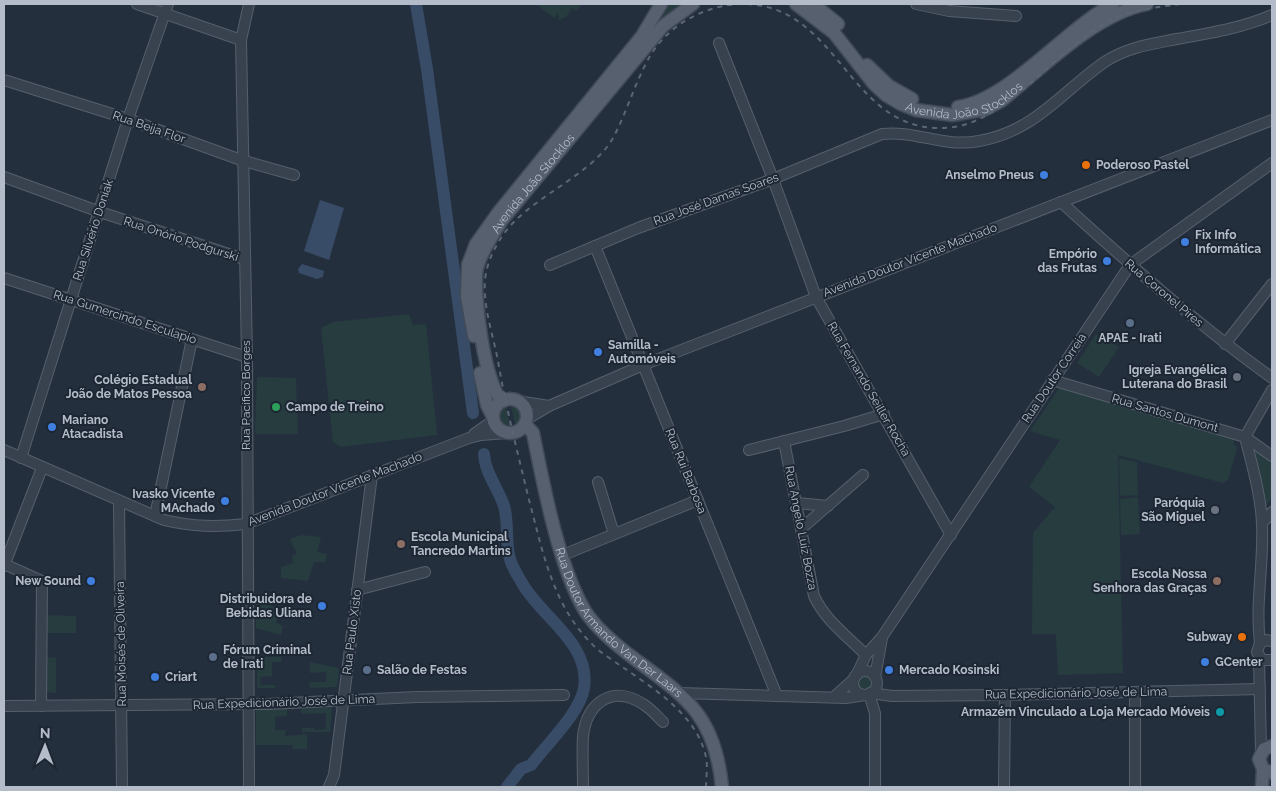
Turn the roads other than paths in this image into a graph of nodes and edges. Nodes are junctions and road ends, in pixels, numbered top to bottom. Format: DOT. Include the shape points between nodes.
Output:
graph roads {
  1 [pos="137,4"];
  2 [pos="249,4"];
  3 [pos="661,4"];
  4 [pos="693,4"];
  5 [pos="796,4"];
  6 [pos="813,4"];
  7 [pos="916,4"];
  8 [pos="1113,4"];
  9 [pos="1147,4"];
  10 [pos="166,9"];
  11 [pos="1272,14"];
  12 [pos="1016,16"];
  13 [pos="241,40"];
  14 [pos="719,43"];
  15 [pos="4,80"];
  16 [pos="128,119"];
  17 [pos="1272,120"];
  18 [pos="242,160"];
  19 [pos="1272,163"];
  20 [pos="294,175"];
  21 [pos="4,177"];
  22 [pos="773,179"];
  23 [pos="1061,202"];
  24 [pos="100,212"];
  25 [pos="595,246"];
  26 [pos="244,260"];
  27 [pos="550,265"];
  28 [pos="1130,265"];
  29 [pos="4,278"];
  30 [pos="1272,284"];
  31 [pos="816,297"];
  32 [pos="71,300"];
  33 [pos="192,339"];
  34 [pos="1225,344"];
  35 [pos="247,357"];
  36 [pos="643,365"];
  37 [pos="1272,378"];
  38 [pos="1052,380"];
  39 [pos="1272,390"];
  40 [pos="503,401"];
  41 [pos="516,401"];
  42 [pos="549,406"];
  43 [pos="884,414"];
  44 [pos="494,419"];
  45 [pos="526,421"];
  46 [pos="510,433"];
  47 [pos="1245,437"];
  48 [pos="469,438"];
  49 [pos="784,442"];
  50 [pos="535,446"];
  51 [pos="4,450"];
  52 [pos="749,450"];
  53 [pos="1272,456"];
  54 [pos="21,458"];
  55 [pos="42,468"];
  56 [pos="372,475"];
  57 [pos="863,476"];
  58 [pos="598,482"];
  59 [pos="698,500"];
  60 [pos="119,502"];
  61 [pos="797,503"];
  62 [pos="828,506"];
  63 [pos="1272,512"];
  64 [pos="155,516"];
  65 [pos="1262,523"];
  66 [pos="246,524"];
  67 [pos="802,528"];
  68 [pos="614,534"];
  69 [pos="951,535"];
  70 [pos="563,555"];
  71 [pos="4,565"];
  72 [pos="425,572"];
  73 [pos="357,590"];
  74 [pos="882,637"];
  75 [pos="1272,641"];
  76 [pos="1260,643"];
  77 [pos="866,654"];
  78 [pos="1260,658"];
  79 [pos="1271,661"];
  80 [pos="1259,672"];
  81 [pos="855,677"];
  82 [pos="871,689"];
  83 [pos="1260,689"];
  84 [pos="680,693"];
  85 [pos="1135,693"];
  86 [pos="564,695"];
  87 [pos="1005,695"];
  88 [pos="777,696"];
  89 [pos="834,697"];
  90 [pos="343,701"];
  91 [pos="248,704"];
  92 [pos="4,706"];
  93 [pos="41,706"];
  94 [pos="121,706"];
  95 [pos="663,722"];
  96 [pos="1268,748"];
  97 [pos="1269,772"];
  98 [pos="122,787"];
  99 [pos="249,787"];
  100 [pos="329,787"];
  101 [pos="583,787"];
  102 [pos="722,787"];
  103 [pos="875,787"];
  104 [pos="1004,787"];
  105 [pos="1135,787"];
  106 [pos="1262,787"];
  1 -- 10 [label="street"];
  2 -- 13 [label="street, Rua Pacífico Borges"];
  3 -- 44 [label="main road, Avenida João Stocklos" via="642,36 498,212 476,244 468,265 467,297 485,397"];
  4 -- 40 [label="main road, Avenida João Stocklos" via="658,32 502,220 486,246 477,268 476,296 489,380 496,396"];
  5 -- 9 [label="main road, Avenida João Stocklos" via="834,33 864,74 886,96 916,110 952,116 986,109 1001,101 1103,20 1125,9"];
  6 -- 8 [label="main road, Avenida João Stocklos" via="841,27 867,66 889,86 919,102 954,108 969,106 1000,90 1091,16"];
  7 -- 12 [label="street" via="949,11"];
  10 -- 13 [label="street"];
  10 -- 16 [label="street, Rua Silvério Doniak"];
  11 -- 22 [label="street, Rua José Damas Soares" via="1231,29 1131,48 1106,61 1045,112 1004,134 960,143 939,142 896,132 882,134"];
  13 -- 18 [label="street, Rua Pacífico Borges"];
  14 -- 22 [label="street, Rua Fernando Seiller Rocha"];
  15 -- 16 [label="street, Rua Beija Flor"];
  16 -- 18 [label="street, Rua Beija Flor"];
  16 -- 24 [label="street, Rua Silvério Doniak"];
  17 -- 23 [label="street, Avenida Doutor Vicente Machado"];
  18 -- 20 [label="street, Rua Beija Flor"];
  18 -- 26 [label="street, Rua Pacífico Borges"];
  19 -- 28 [label="street, Rua Doutor Correia"];
  21 -- 24 [label="street, Rua Onório Podgurski"];
  22 -- 25 [label="street, Rua José Damas Soares"];
  22 -- 31 [label="street, Rua Fernando Seiller Rocha"];
  23 -- 28 [label="street, Rua Coronel Pires"];
  23 -- 31 [label="street, Avenida Doutor Vicente Machado"];
  24 -- 26 [label="street, Rua Onório Podgurski"];
  24 -- 32 [label="street, Rua Silvério Doniak"];
  25 -- 27 [label="street, Rua José Damas Soares"];
  25 -- 36 [label="street, Rua Rui Barbosa"];
  26 -- 35 [label="street, Rua Pacífico Borges"];
  28 -- 34 [label="street, Rua Coronel Pires"];
  28 -- 38 [label="street, Rua Doutor Correia"];
  29 -- 32 [label="street, Rua Gumercindo Esculapio"];
  30 -- 34 [label="street"];
  31 -- 36 [label="street, Avenida Doutor Vicente Machado"];
  31 -- 43 [label="street, Rua Fernando Seiller Rocha"];
  32 -- 33 [label="street, Rua Gumercindo Esculapio"];
  32 -- 54 [label="street, Rua Silvério Doniak"];
  33 -- 35 [label="street, Rua Gumercindo Esculapio"];
  33 -- 64 [label="street"];
  34 -- 37 [label="street, Rua Coronel Pires"];
  35 -- 66 [label="street, Rua Pacífico Borges"];
  36 -- 42 [label="street, Avenida Doutor Vicente Machado"];
  36 -- 59 [label="street, Rua Rui Barbosa"];
  38 -- 47 [label="street, Rua Santos Dumont"];
  38 -- 69 [label="street, Rua Doutor Correia"];
  39 -- 47 [label="street"];
  40 -- 41 [label="main road"];
  40 -- 44 [label="main road" via="496,407"];
  41 -- 42 [label="street"];
  41 -- 45 [label="main road" via="525,408"];
  42 -- 45 [label="street, Avenida Doutor Vicente Machado"];
  43 -- 49 [label="street"];
  43 -- 69 [label="street, Rua Fernando Seiller Rocha"];
  44 -- 46 [label="main road" via="498,427"];
  44 -- 48 [label="street, Avenida Doutor Vicente Machado"];
  45 -- 46 [label="main road" via="522,428"];
  45 -- 50 [label="main road, Rua Doutor Armando Van Der Laars" via="533,433"];
  46 -- 48 [label="street, Avenida Doutor Vicente Machado"];
  46 -- 50 [label="main road"];
  47 -- 53 [label="street, Rua Santos Dumont"];
  47 -- 65 [label="street"];
  48 -- 56 [label="street, Avenida Doutor Vicente Machado"];
  49 -- 52 [label="street"];
  49 -- 61 [label="street, Rua Angelo Luiz Bozza"];
  50 -- 70 [label="main road, Rua Doutor Armando Van Der Laars"];
  51 -- 54 [label="street, Avenida Doutor Vicente Machado"];
  54 -- 55 [label="street, Avenida Doutor Vicente Machado"];
  55 -- 60 [label="street, Avenida Doutor Vicente Machado"];
  55 -- 71 [label="street"];
  56 -- 66 [label="street, Avenida Doutor Vicente Machado"];
  56 -- 73 [label="street, Rua Paulo Xisto"];
  57 -- 62 [label="street"];
  58 -- 68 [label="street"];
  59 -- 68 [label="street"];
  59 -- 88 [label="street, Rua Rui Barbosa"];
  60 -- 64 [label="street, Avenida Doutor Vicente Machado"];
  60 -- 94 [label="street, Rua Moisés de Oliveira"];
  61 -- 62 [label="street"];
  61 -- 67 [label="street, Rua Angelo Luiz Bozza"];
  62 -- 67 [label="street"];
  63 -- 65 [label="street"];
  64 -- 66 [label="street, Avenida Doutor Vicente Machado" via="212,528"];
  65 -- 76 [label="street" via="1257,620"];
  66 -- 91 [label="street, Rua Pacífico Borges"];
  67 -- 77 [label="street, Rua Angelo Luiz Bozza" via="814,596 820,607"];
  68 -- 70 [label="street"];
  69 -- 74 [label="street, Rua Doutor Correia"];
  70 -- 84 [label="main road, Rua Doutor Armando Van Der Laars" via="580,599 594,623 617,646"];
  71 -- 93 [label="street" via="42,581"];
  72 -- 73 [label="street"];
  73 -- 90 [label="street, Rua Paulo Xisto"];
  74 -- 77 [label="street, Rua Doutor Correia"];
  74 -- 82 [label="street, Rua Doutor Correia"];
  75 -- 76 [label="street"];
  76 -- 78 [label="street" via="1257,652"];
  77 -- 81 [label="street, Rua Doutor Correia"];
  78 -- 79 [label="street"];
  78 -- 80 [label="street"];
  79 -- 80 [label="street"];
  80 -- 83 [label="street"];
  81 -- 82 [label="street" via="855,690"];
  81 -- 82 [label="street" via="866,671"];
  81 -- 89 [label="street"];
  82 -- 87 [label="street, Rua Expedicionário José de Lima" via="892,696"];
  82 -- 89 [label="street, Rua Expedicionário José de Lima"];
  82 -- 103 [label="street" via="875,713"];
  83 -- 85 [label="street, Rua Expedicionário José de Lima"];
  83 -- 96 [label="street" via="1262,729"];
  84 -- 88 [label="street, Rua Expedicionário José de Lima"];
  84 -- 102 [label="main road, Rua Doutor Armando Van Der Laars" via="699,712 712,737"];
  85 -- 87 [label="street, Rua Expedicionário José de Lima"];
  85 -- 105 [label="street"];
  86 -- 90 [label="street, Rua Expedicionário José de Lima"];
  87 -- 104 [label="street"];
  88 -- 89 [label="street, Rua Expedicionário José de Lima"];
  90 -- 91 [label="street, Rua Expedicionário José de Lima"];
  90 -- 100 [label="street, Rua Paulo Xisto" via="334,775"];
  91 -- 94 [label="street, Rua Expedicionário José de Lima"];
  91 -- 99 [label="street, Rua Pacífico Borges"];
  92 -- 93 [label="street, Rua Expedicionário José de Lima"];
  93 -- 94 [label="street, Rua Expedicionário José de Lima"];
  94 -- 98 [label="street, Rua Moisés de Oliveira"];
  95 -- 101 [label="street" via="633,698 605,697 597,702 584,734"];
  96 -- 97 [label="main road" via="1259,759"];
  97 -- 106 [label="main road"];
}
